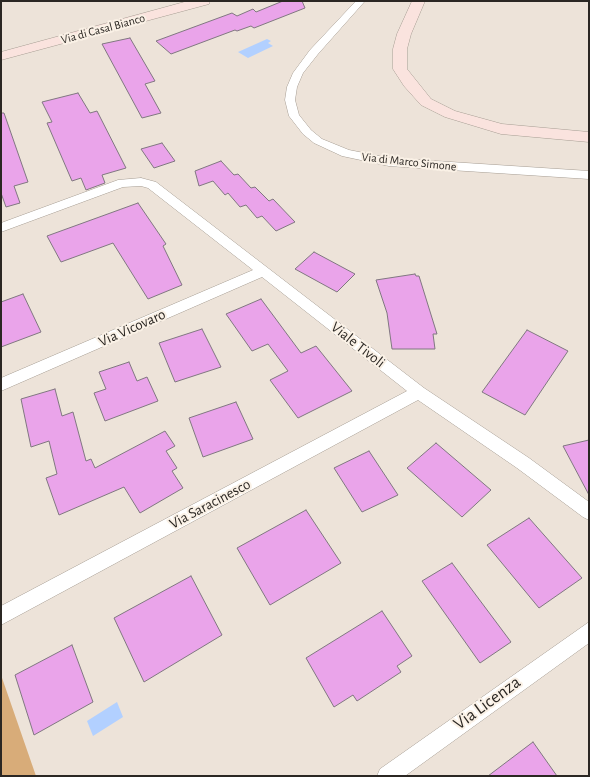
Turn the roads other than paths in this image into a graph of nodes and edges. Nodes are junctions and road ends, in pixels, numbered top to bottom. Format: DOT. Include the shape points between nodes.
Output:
graph roads {
  1 [pos="170,1"];
  2 [pos="204,1"];
  3 [pos="361,1"];
  4 [pos="417,3"];
  5 [pos="1,46"];
  6 [pos="1,56"];
  7 [pos="589,136"];
  8 [pos="589,175"];
  9 [pos="1,228"];
  10 [pos="263,271"];
  11 [pos="1,385"];
  12 [pos="419,392"];
  13 [pos="589,512"];
  14 [pos="1,616"];
  15 [pos="589,631"];
  16 [pos="387,776"];
  1 -- 5 [label="main road, Via di Casal Bianco"];
  2 -- 6 [label="main road, Via di Casal Bianco"];
  3 -- 8 [label="street, Via di Marco Simone" via="314,52 292,87 290,100 294,116 318,141 346,153 389,162"];
  4 -- 7 [label="main road" via="400,49 400,69 426,102 450,114 501,129"];
  9 -- 10 [label="street, Viale Tivoli" via="117,185 141,182 152,185"];
  10 -- 11 [label="street, Via Vicovaro"];
  10 -- 12 [label="street, Viale Tivoli"];
  12 -- 13 [label="street, Viale Tivoli" via="524,463"];
  12 -- 14 [label="street, Via Saracinesco"];
  15 -- 16 [label="street, Via Licenza"];
}
